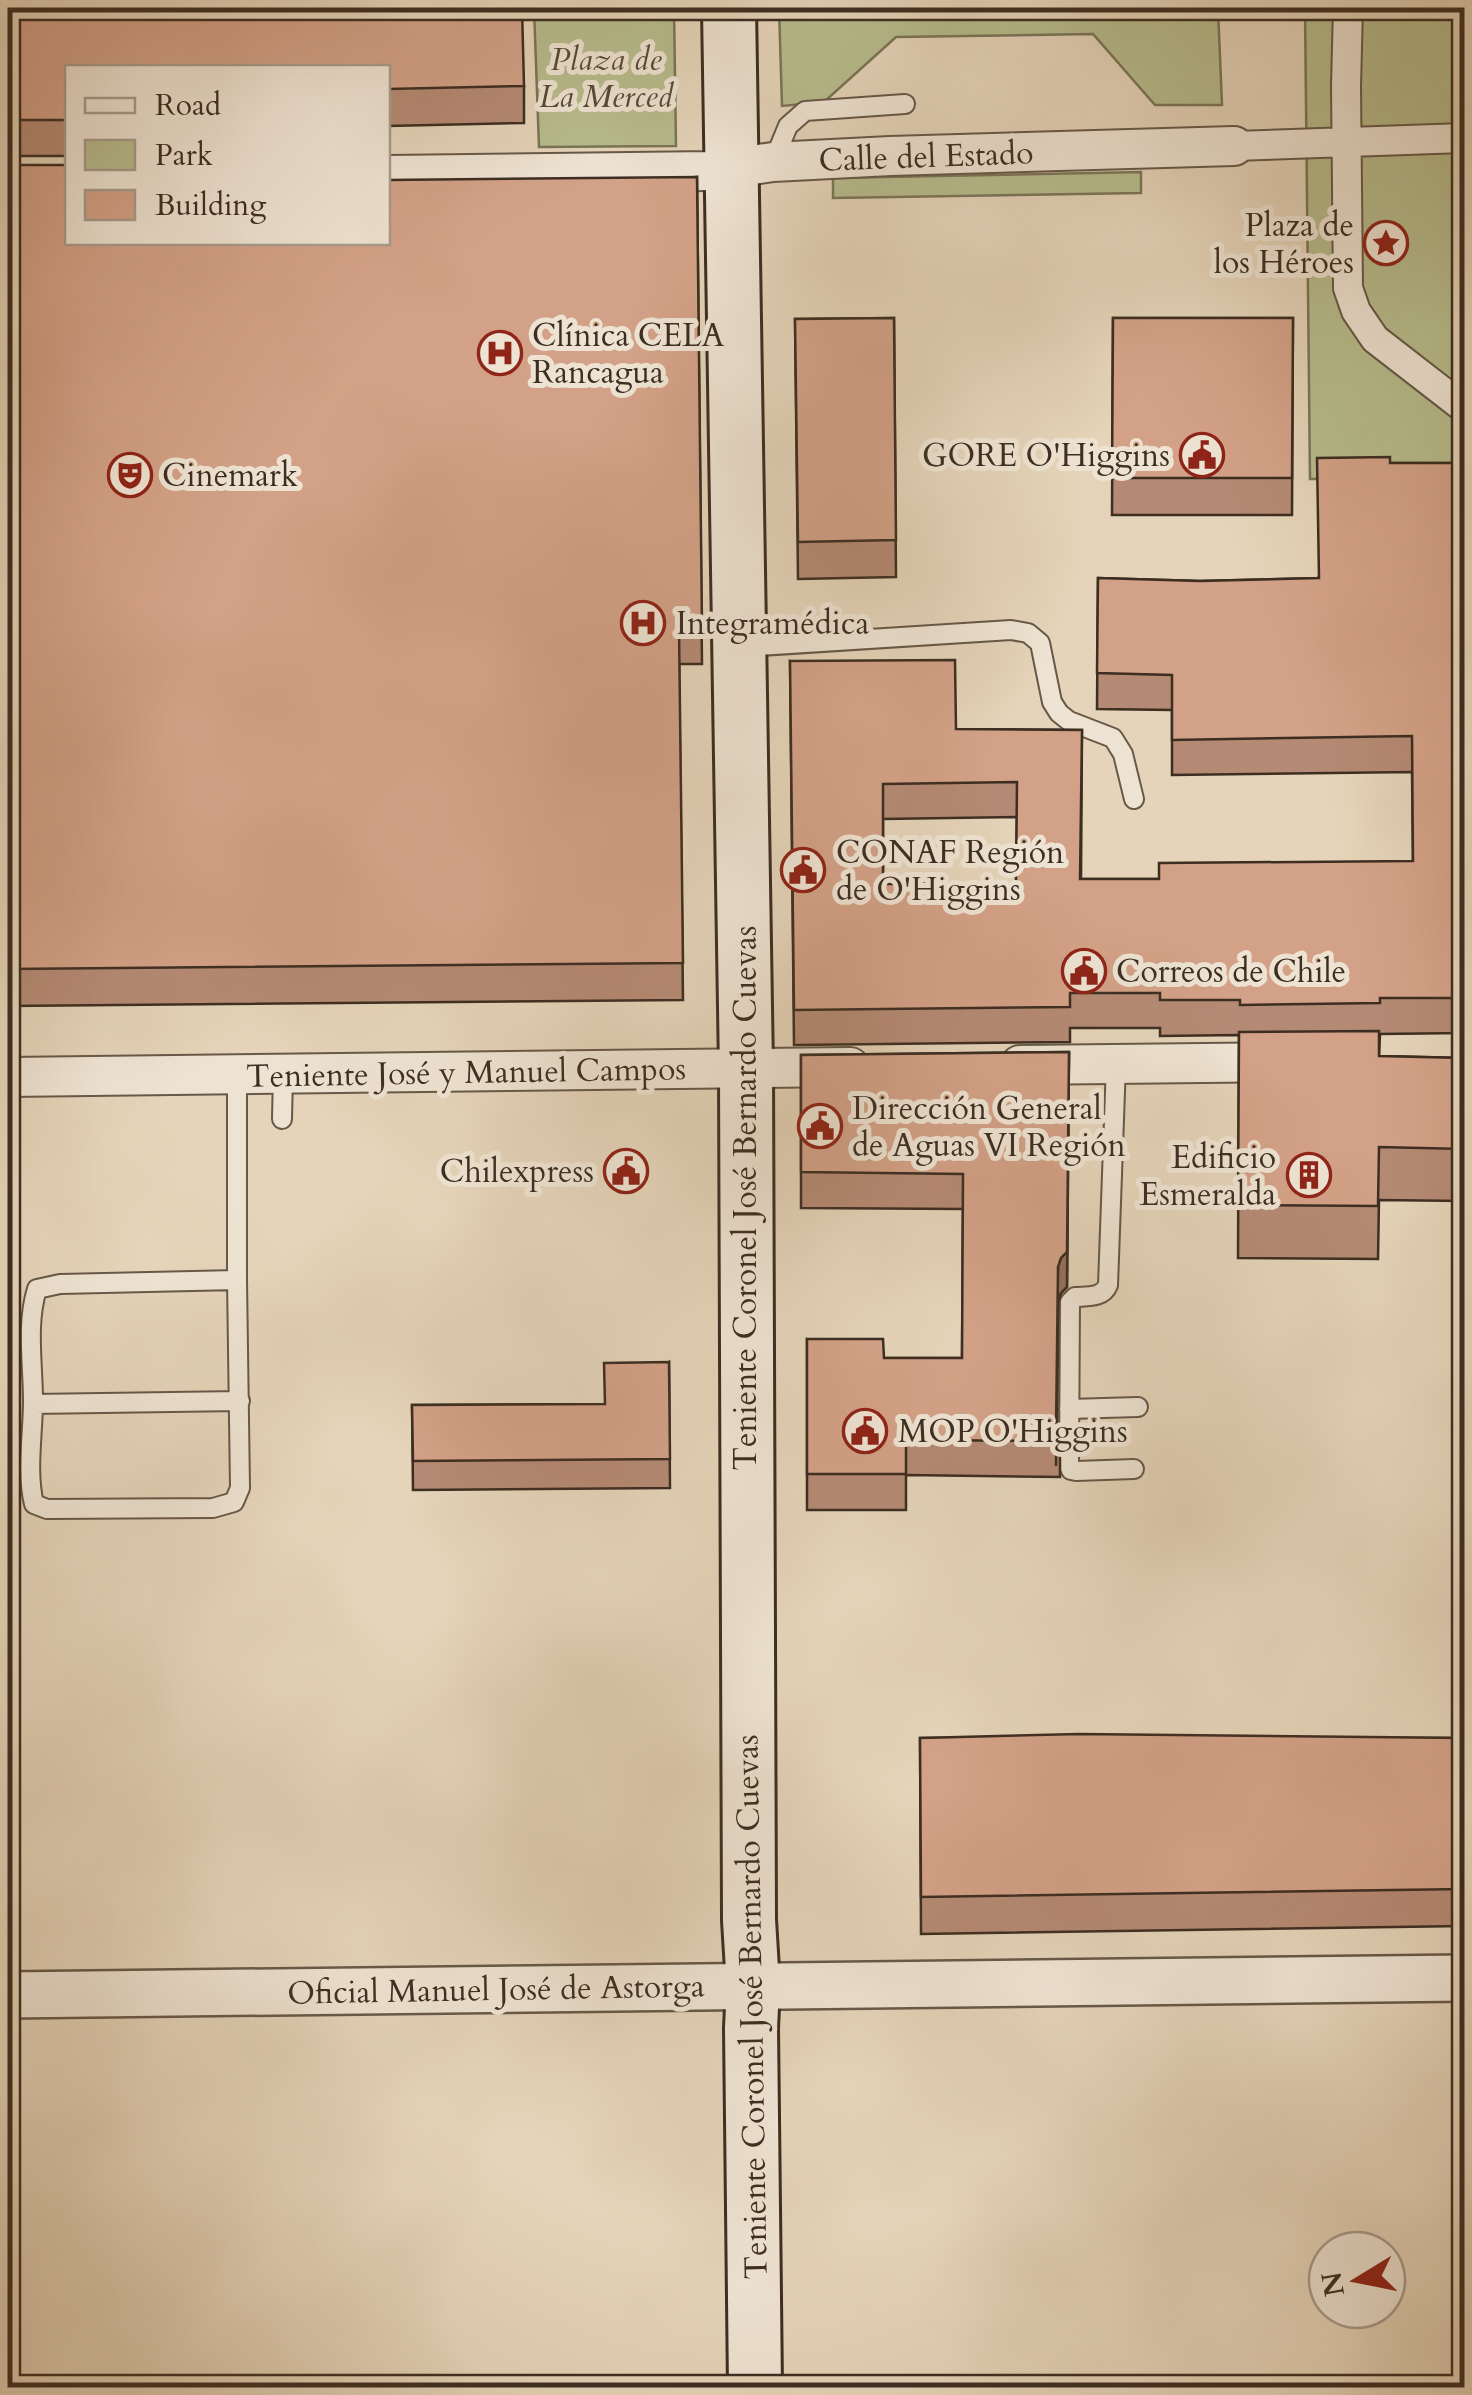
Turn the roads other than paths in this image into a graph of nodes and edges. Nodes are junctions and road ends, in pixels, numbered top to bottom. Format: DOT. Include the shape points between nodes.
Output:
graph roads {
  1 [pos="730,8"];
  2 [pos="1348,8"];
  3 [pos="905,104"];
  4 [pos="1464,138"];
  5 [pos="1346,144"];
  6 [pos="1234,146"];
  7 [pos="753,165"];
  8 [pos="390,175"];
  9 [pos="1464,408"];
  10 [pos="738,648"];
  11 [pos="1134,800"];
  12 [pos="1329,1062"];
  13 [pos="1116,1064"];
  14 [pos="983,1066"];
  15 [pos="888,1067"];
  16 [pos="746,1069"];
  17 [pos="238,1074"];
  18 [pos="283,1074"];
  19 [pos="8,1077"];
  20 [pos="282,1119"];
  21 [pos="237,1280"];
  22 [pos="240,1402"];
  23 [pos="33,1404"];
  24 [pos="1138,1407"];
  25 [pos="1069,1409"];
  26 [pos="1134,1469"];
  27 [pos="1464,1978"];
  28 [pos="753,1986"];
  29 [pos="8,1995"];
  30 [pos="755,2388"];
  1 -- 7 [label="main road, Teniente Coronel José Bernardo Cuevas"];
  2 -- 5 [label="street"];
  3 -- 7 [label="lane" via="805,111"];
  4 -- 5 [label="street, Calle del Estado"];
  5 -- 6 [label="street, Calle del Estado"];
  5 -- 9 [label="street" via="1347,276 1356,311 1375,339"];
  6 -- 7 [label="street, Calle del Estado"];
  7 -- 8 [label="street, Calle del Estado"];
  7 -- 10 [label="main road, Teniente Coronel José Bernardo Cuevas"];
  10 -- 11 [label="lane" via="1028,633 1040,643 1059,714 1113,738"];
  10 -- 16 [label="main road, Teniente Coronel José Bernardo Cuevas"];
  12 -- 13 [label="street"];
  13 -- 14 [label="street"];
  13 -- 25 [label="lane" via="1108,1285 1101,1294 1071,1299"];
  15 -- 16 [label="street, Teniente José y Manuel Campos"];
  16 -- 18 [label="street, Teniente José y Manuel Campos"];
  16 -- 28 [label="main road, Teniente Coronel José Bernardo Cuevas"];
  17 -- 18 [label="street, Teniente José y Manuel Campos"];
  17 -- 19 [label="street, Teniente José y Manuel Campos"];
  17 -- 21 [label="lane"];
  18 -- 20 [label="lane"];
  21 -- 22 [label="lane"];
  21 -- 23 [label="lane" via="37,1289 31,1308"];
  22 -- 23 [label="lane"];
  22 -- 23 [label="lane" via="240,1488 234,1502 213,1508 34,1504"];
  24 -- 25 [label="lane"];
  25 -- 26 [label="lane" via="1071,1470"];
  27 -- 28 [label="street, Oficial Manuel José de Astorga"];
  28 -- 29 [label="street, Oficial Manuel José de Astorga"];
  28 -- 30 [label="main road, Teniente Coronel José Bernardo Cuevas"];
}
